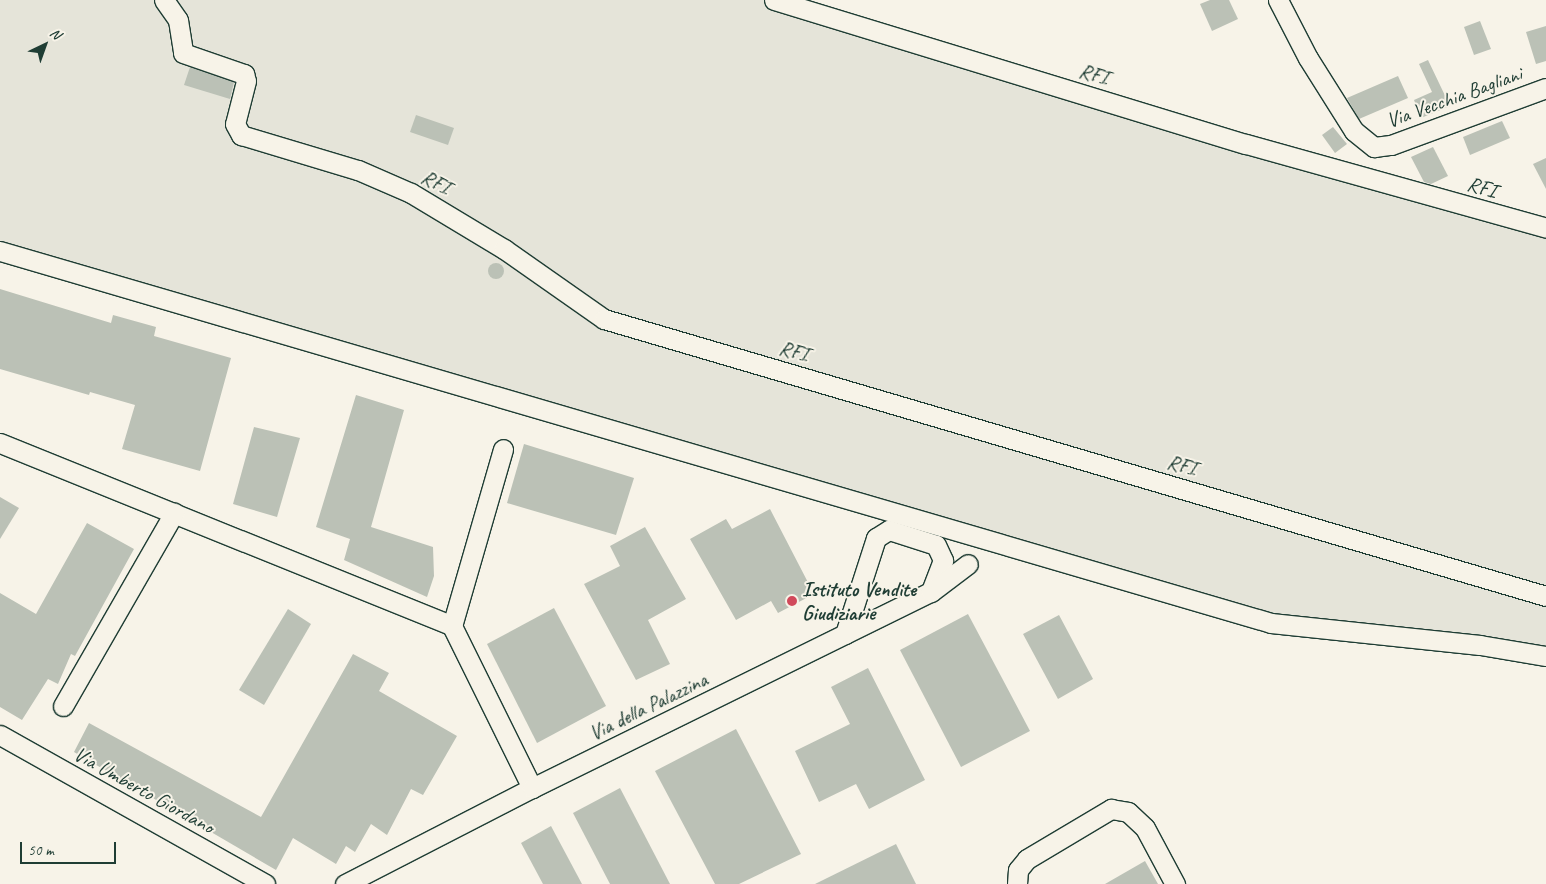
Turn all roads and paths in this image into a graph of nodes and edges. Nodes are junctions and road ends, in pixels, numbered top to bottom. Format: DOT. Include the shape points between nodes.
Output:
graph roads {
  1 [pos="164,0"];
  2 [pos="774,0"];
  3 [pos="1278,0"];
  4 [pos="1546,88"];
  5 [pos="1546,228"];
  6 [pos="0,251"];
  7 [pos="0,443"];
  8 [pos="503,449"];
  9 [pos="174,514"];
  10 [pos="968,564"];
  11 [pos="931,592"];
  12 [pos="1546,596"];
  13 [pos="452,626"];
  14 [pos="845,634"];
  15 [pos="1546,656"];
  16 [pos="63,706"];
  17 [pos="0,735"];
  18 [pos="532,788"];
  19 [pos="265,884"];
  20 [pos="345,884"];
  21 [pos="1017,884"];
  22 [pos="1175,884"];
  1 -- 12 [label="street, RFI" via="178,20 183,53 244,74 246,81 235,124 241,135 358,170 411,194 511,254 604,319"];
  2 -- 5 [label="street, RFI" via="1246,144"];
  3 -- 4 [label="street, Via Vecchia Bagliani" via="1308,58 1354,131 1374,147 1391,145"];
  6 -- 15 [label="street" via="1271,623 1480,645"];
  7 -- 9 [label="street"];
  8 -- 13 [label="street"];
  9 -- 13 [label="street"];
  9 -- 16 [label="street"];
  10 -- 11 [label="street, Via della Palazzina"];
  11 -- 14 [label="street, Via della Palazzina"];
  11 -- 14 [label="street" via="943,560 936,544 889,530 876,538"];
  13 -- 18 [label="street"];
  14 -- 18 [label="street, Via della Palazzina"];
  17 -- 19 [label="street, Via Umberto Giordano"];
  18 -- 20 [label="street, Via della Palazzina"];
  21 -- 22 [label="street" via="1018,870 1027,859 1111,809 1128,812 1145,828"];
}
